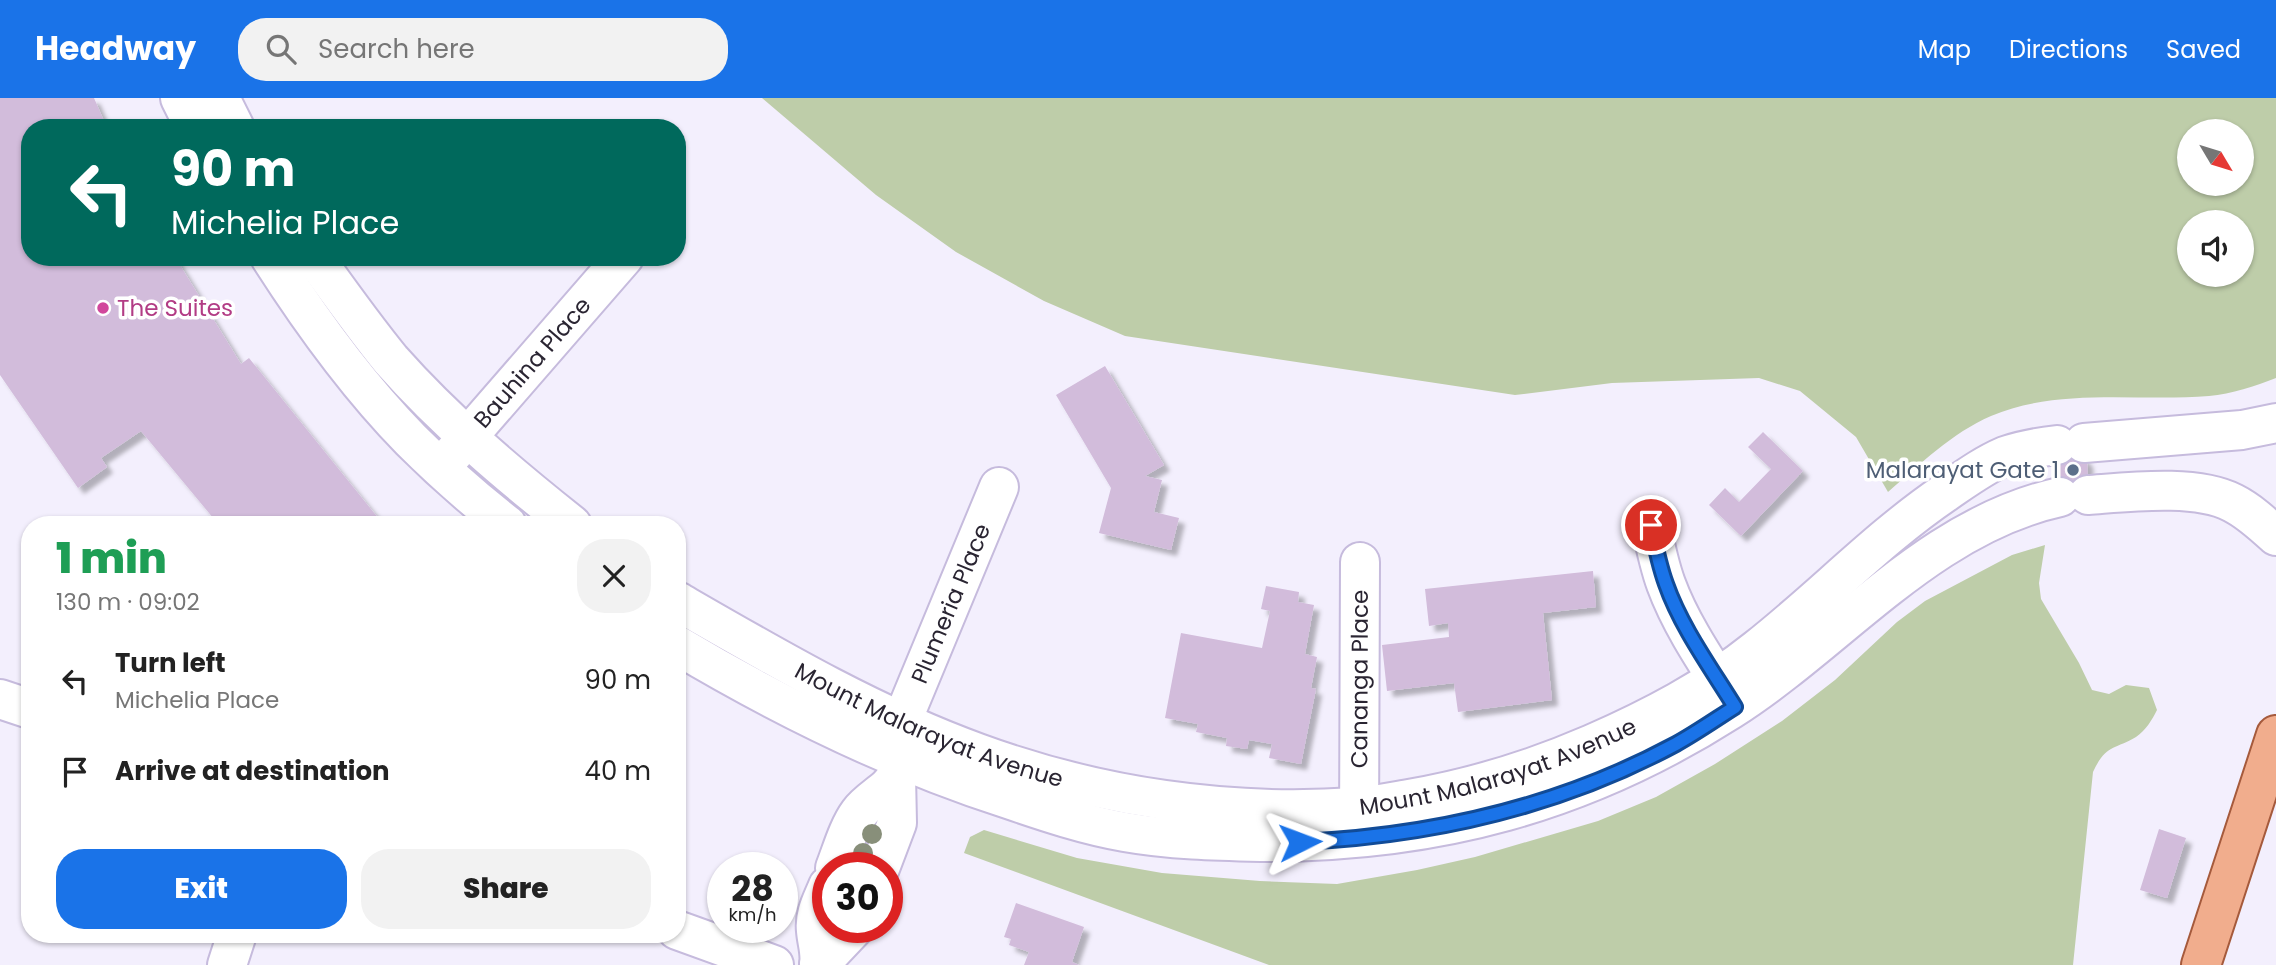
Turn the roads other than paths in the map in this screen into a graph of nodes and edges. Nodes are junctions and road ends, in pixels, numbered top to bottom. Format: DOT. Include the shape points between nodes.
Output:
graph roads {
  1 [pos="180,98"];
  2 [pos="220,98"];
  3 [pos="190,119"];
  4 [pos="230,119"];
  5 [pos="276,266"];
  6 [pos="321,266"];
  7 [pos="616,266"];
  8 [pos="2276,423"];
  9 [pos="467,437"];
  10 [pos="2128,440"];
  11 [pos="441,468"];
  12 [pos="999,487"];
  13 [pos="2130,492"];
  14 [pos="497,516"];
  15 [pos="561,516"];
  16 [pos="1651,525"];
  17 [pos="2276,536"];
  18 [pos="1360,562"];
  19 [pos="686,606"];
  20 [pos="686,650"];
  21 [pos="1726,693"];
  22 [pos="0,699"];
  23 [pos="21,706"];
  24 [pos="902,721"];
  25 [pos="2276,735"];
  26 [pos="899,768"];
  27 [pos="1359,823"];
  28 [pos="841,852"];
  29 [pos="887,852"];
  30 [pos="686,933"];
  31 [pos="234,943"];
  32 [pos="818,943"];
  33 [pos="840,943"];
  34 [pos="227,965"];
  35 [pos="775,965"];
  36 [pos="819,965"];
  37 [pos="2201,965"];
  1 -- 3 [label="street"];
  2 -- 4 [label="street"];
  5 -- 11 [label="street" via="372,394"];
  6 -- 9 [label="street" via="391,359"];
  7 -- 9 [label="street, Bauhina Place"];
  8 -- 10 [label="street, Mount Malarayat Avenue"];
  9 -- 11 [label="street, Bauhina Place"];
  9 -- 15 [label="street"];
  10 -- 13 [label="street"];
  10 -- 21 [label="street, Mount Malarayat Avenue" via="2037,447 1975,472 1882,541 1784,627"];
  11 -- 14 [label="street"];
  12 -- 24 [label="street, Plumeria Place"];
  13 -- 17 [label="street, Mount Malarayat Avenue" via="2205,492 2233,503"];
  13 -- 21 [label="street, Mount Malarayat Avenue" via="2074,496 2013,511 1947,545"];
  16 -- 21 [label="street" via="1667,586"];
  18 -- 27 [label="street, Cananga Place"];
  19 -- 24 [label="street, Mount Malarayat Avenue"];
  20 -- 26 [label="street, Mount Malarayat Avenue"];
  21 -- 27 [label="street, Mount Malarayat Avenue" via="1682,701 1510,776"];
  22 -- 23 [label="street"];
  24 -- 26 [label="street"];
  24 -- 27 [label="street, Mount Malarayat Avenue" via="976,752 1065,780 1198,805 1313,809"];
  25 -- 37 [label="main road"];
  26 -- 27 [label="street, Mount Malarayat Avenue" via="1067,818 1197,840 1300,842"];
  26 -- 28 [label="street" via="890,786 860,811"];
  26 -- 29 [label="street" via="897,823"];
  30 -- 35 [label="street"];
  31 -- 34 [label="street"];
  32 -- 36 [label="street"];
  33 -- 36 [label="street"];
}
